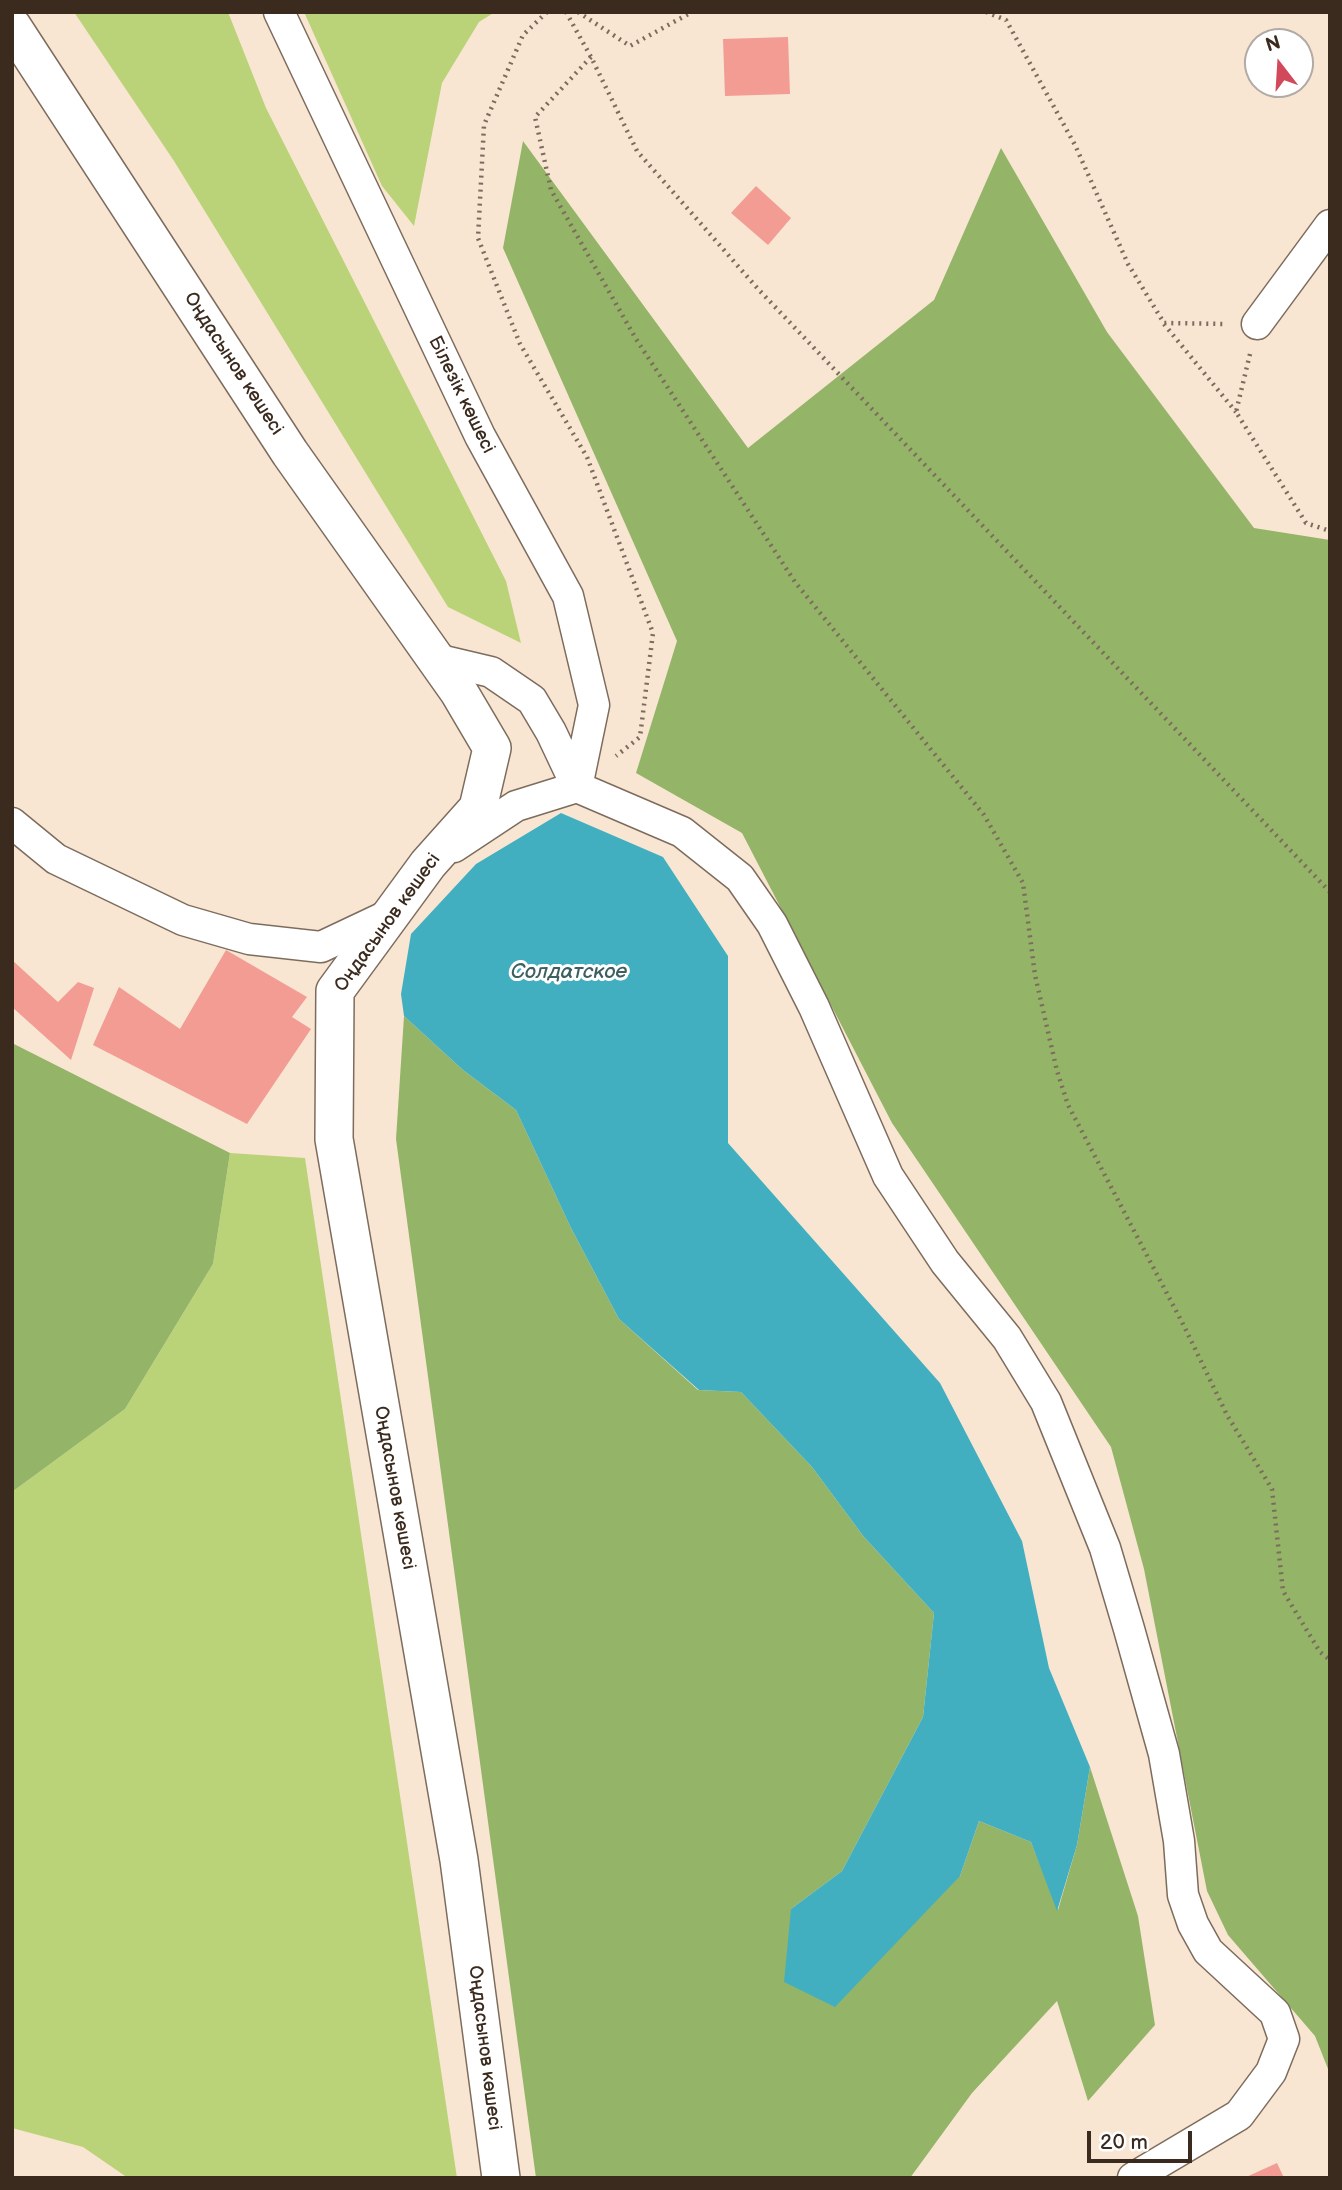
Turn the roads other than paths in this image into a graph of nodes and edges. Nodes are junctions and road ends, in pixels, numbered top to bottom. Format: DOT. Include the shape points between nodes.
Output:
graph roads {
  1 [pos="279,12"];
  2 [pos="12,26"];
  3 [pos="1330,225"];
  4 [pos="1257,324"];
  5 [pos="436,659"];
  6 [pos="578,787"];
  7 [pos="12,823"];
  8 [pos="428,864"];
  9 [pos="393,913"];
  10 [pos="500,2178"];
  11 [pos="1133,2178"];
  1 -- 6 [label="street, Білезік көшесі" via="480,436 568,596 594,705"];
  2 -- 5 [label="street, Оңдасынов көшесі" via="290,453"];
  3 -- 4 [label="street"];
  5 -- 6 [label="street" via="491,672 532,700"];
  5 -- 8 [label="street, Оңдасынов көшесі" via="492,748 478,808"];
  6 -- 8 [label="street" via="516,806"];
  6 -- 11 [label="street" via="682,832 740,878 772,924 814,1007 888,1176 945,1262 1007,1338 1046,1402 1082,1488 1105,1548 1164,1755 1183,1895 1193,1924 1208,1951 1275,2013 1284,2039 1271,2072 1238,2115"];
  7 -- 9 [label="street" via="56,859 183,920 249,939 321,947"];
  8 -- 9 [label="street, Оңдасынов көшесі"];
  9 -- 10 [label="street, Оңдасынов көшесі" via="335,991 334,1139 459,1860"];
}
